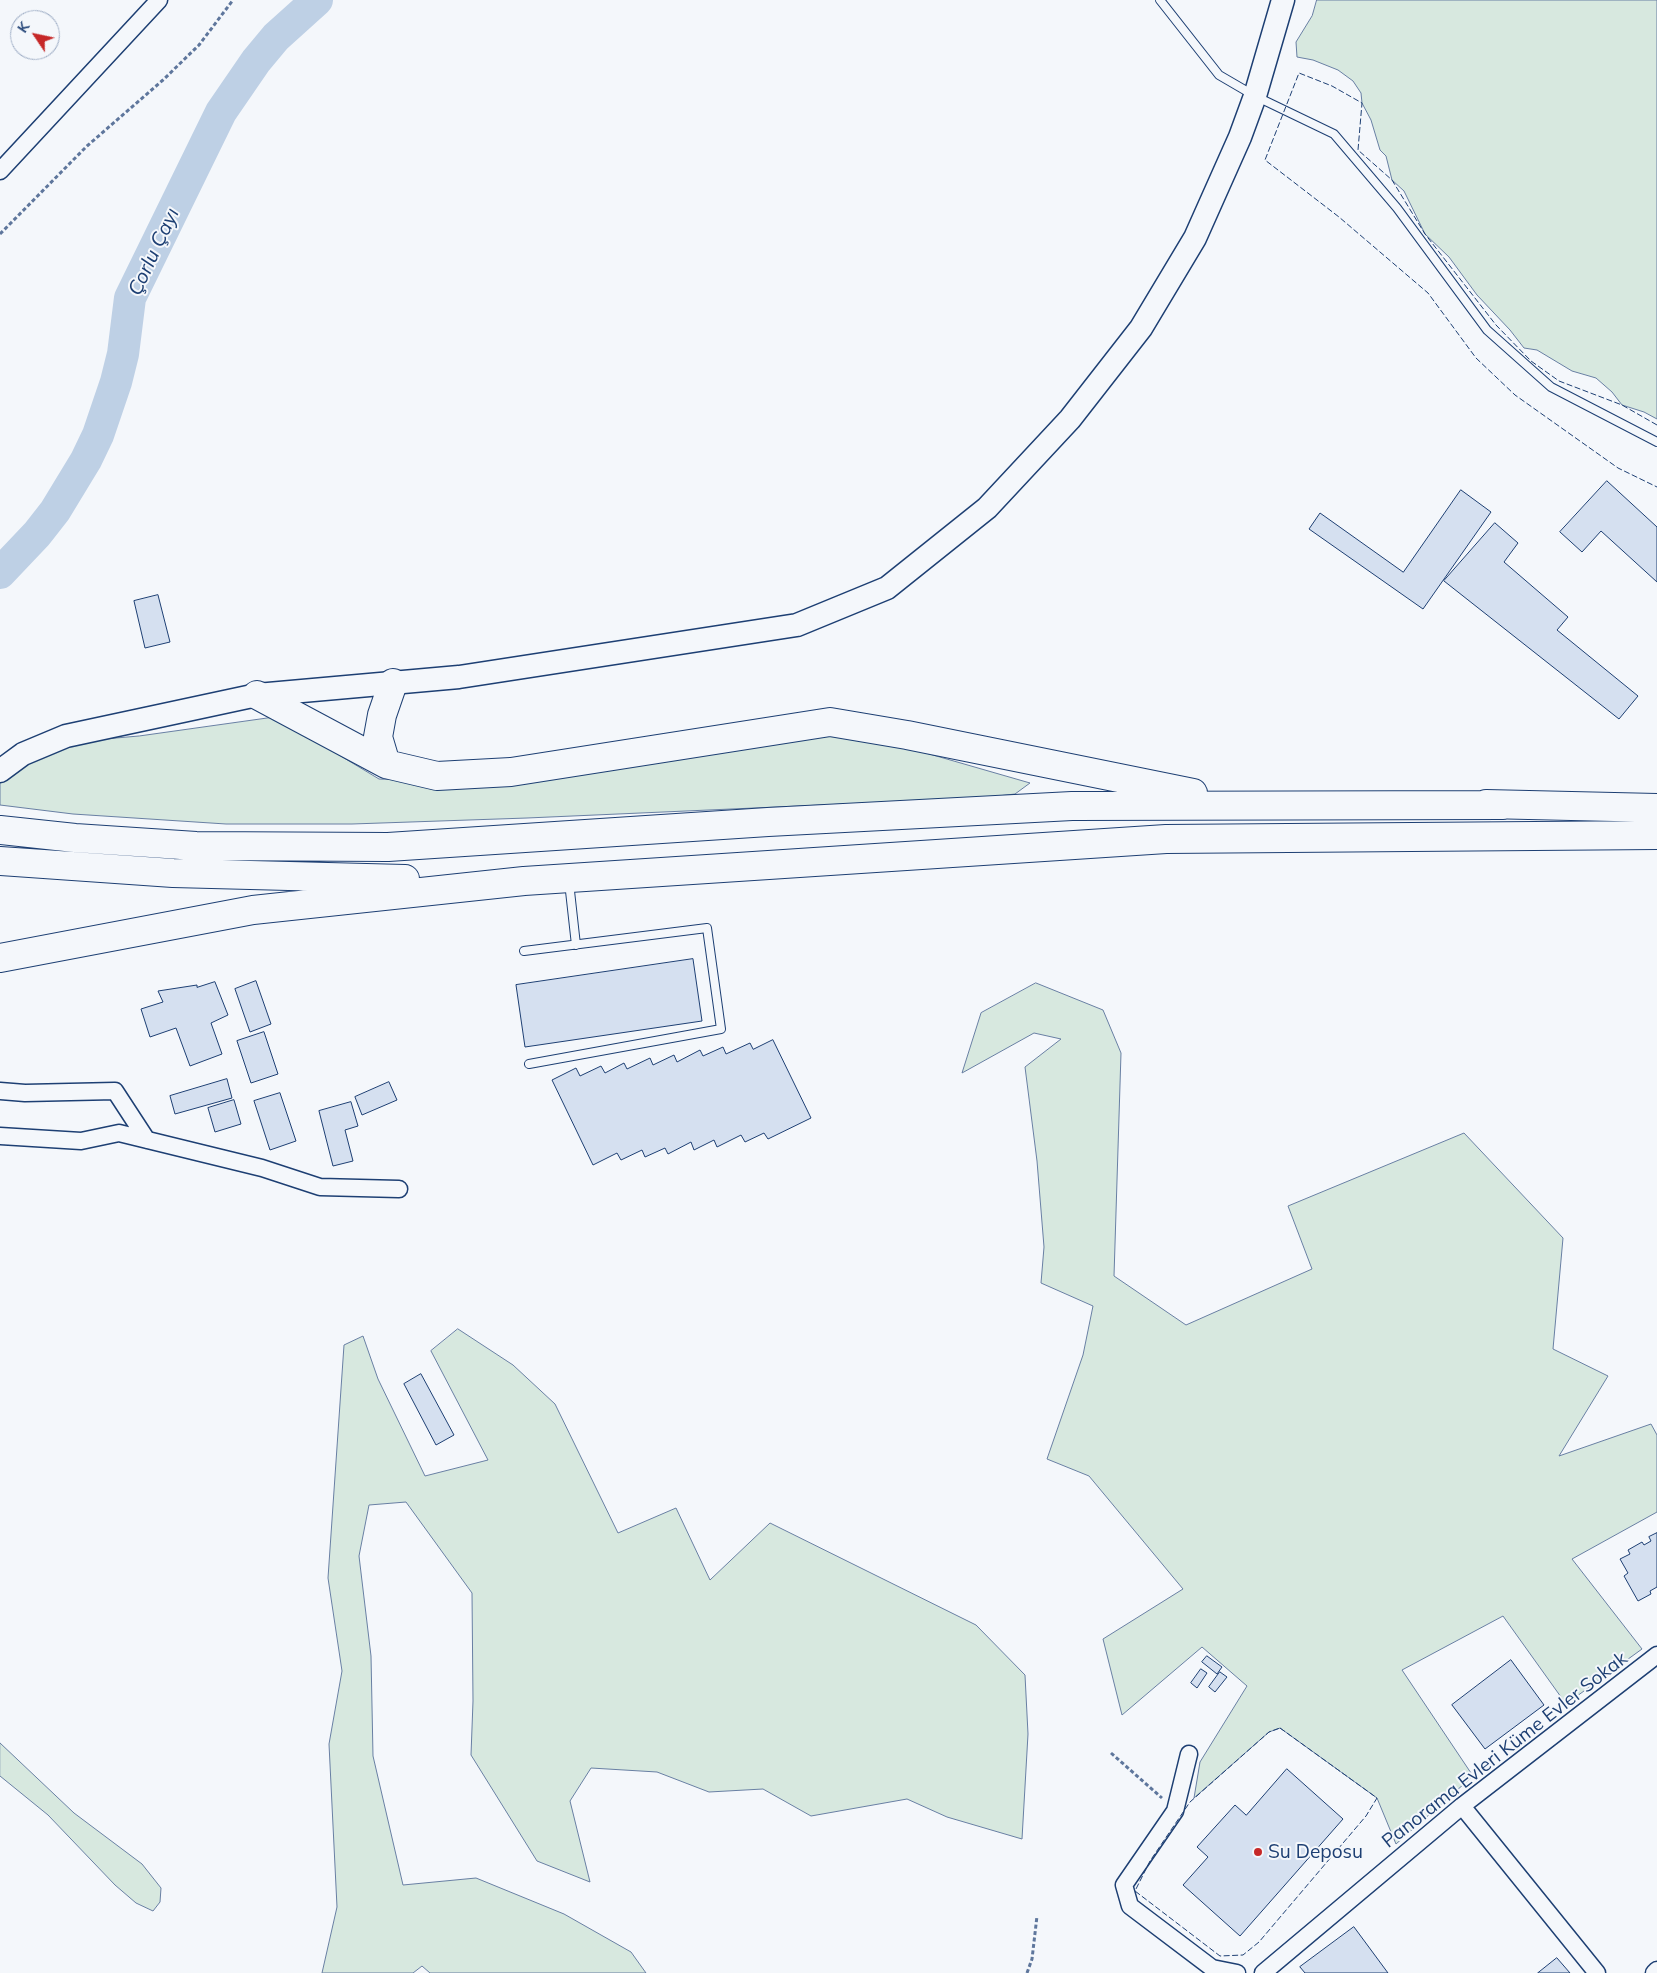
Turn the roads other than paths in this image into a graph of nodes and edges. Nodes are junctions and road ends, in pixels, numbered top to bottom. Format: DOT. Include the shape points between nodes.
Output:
graph roads {
  1 [pos="159,0"];
  2 [pos="1160,0"];
  3 [pos="1284,0"];
  4 [pos="1255,96"];
  5 [pos="0,171"];
  6 [pos="1657,442"];
  7 [pos="393,682"];
  8 [pos="257,695"];
  9 [pos="386,764"];
  10 [pos="0,771"];
  11 [pos="1503,805"];
  12 [pos="1657,808"];
  13 [pos="0,830"];
  14 [pos="1657,835"];
  15 [pos="0,861"];
  16 [pos="569,878"];
  17 [pos="524,881"];
  18 [pos="576,945"];
  19 [pos="524,951"];
  20 [pos="0,958"];
  21 [pos="529,1064"];
  22 [pos="0,1091"];
  23 [pos="0,1136"];
  24 [pos="147,1140"];
  25 [pos="399,1189"];
  26 [pos="1657,1655"];
  27 [pos="1189,1754"];
  28 [pos="1462,1806"];
  29 [pos="1657,1970"];
  30 [pos="1237,1973"];
  31 [pos="1263,1973"];
  32 [pos="1597,1973"];
  33 [pos="1654,1973"];
  1 -- 5 [label="street"];
  2 -- 4 [label="lane" via="1219,75"];
  3 -- 4 [label="street"];
  4 -- 6 [label="lane" via="1334,134 1397,208 1487,330 1551,387"];
  4 -- 7 [label="street" via="1195,238 1141,328 1070,420 988,508 887,588 797,625 459,677"];
  7 -- 8 [label="street"];
  7 -- 9 [label="highway" via="378,736"];
  8 -- 9 [label="highway"];
  8 -- 10 [label="street" via="66,736 23,754"];
  9 -- 11 [label="highway" via="437,776 511,772 830,722 1212,797"];
  11 -- 12 [label="highway"];
  11 -- 13 [label="highway" via="1072,806 388,847 196,846"];
  14 -- 16 [label="highway" via="1166,839"];
  15 -- 17 [label="highway" via="173,873"];
  16 -- 17 [label="highway"];
  16 -- 18 [label="lane"];
  17 -- 20 [label="highway" via="253,910"];
  18 -- 19 [label="lane"];
  18 -- 21 [label="lane" via="707,928 721,1029"];
  22 -- 24 [label="street" via="115,1092"];
  23 -- 24 [label="street" via="81,1141 119,1133"];
  24 -- 25 [label="street" via="320,1186"];
  26 -- 28 [label="street, Panorama Evleri Küme Evler Sokak"];
  27 -- 30 [label="street" via="1175,1811 1124,1885 1130,1906 1212,1968"];
  28 -- 31 [label="street, Panorama Evleri Küme Evler Sokak"];
  28 -- 32 [label="street"];
  29 -- 33 [label="street"];
}
